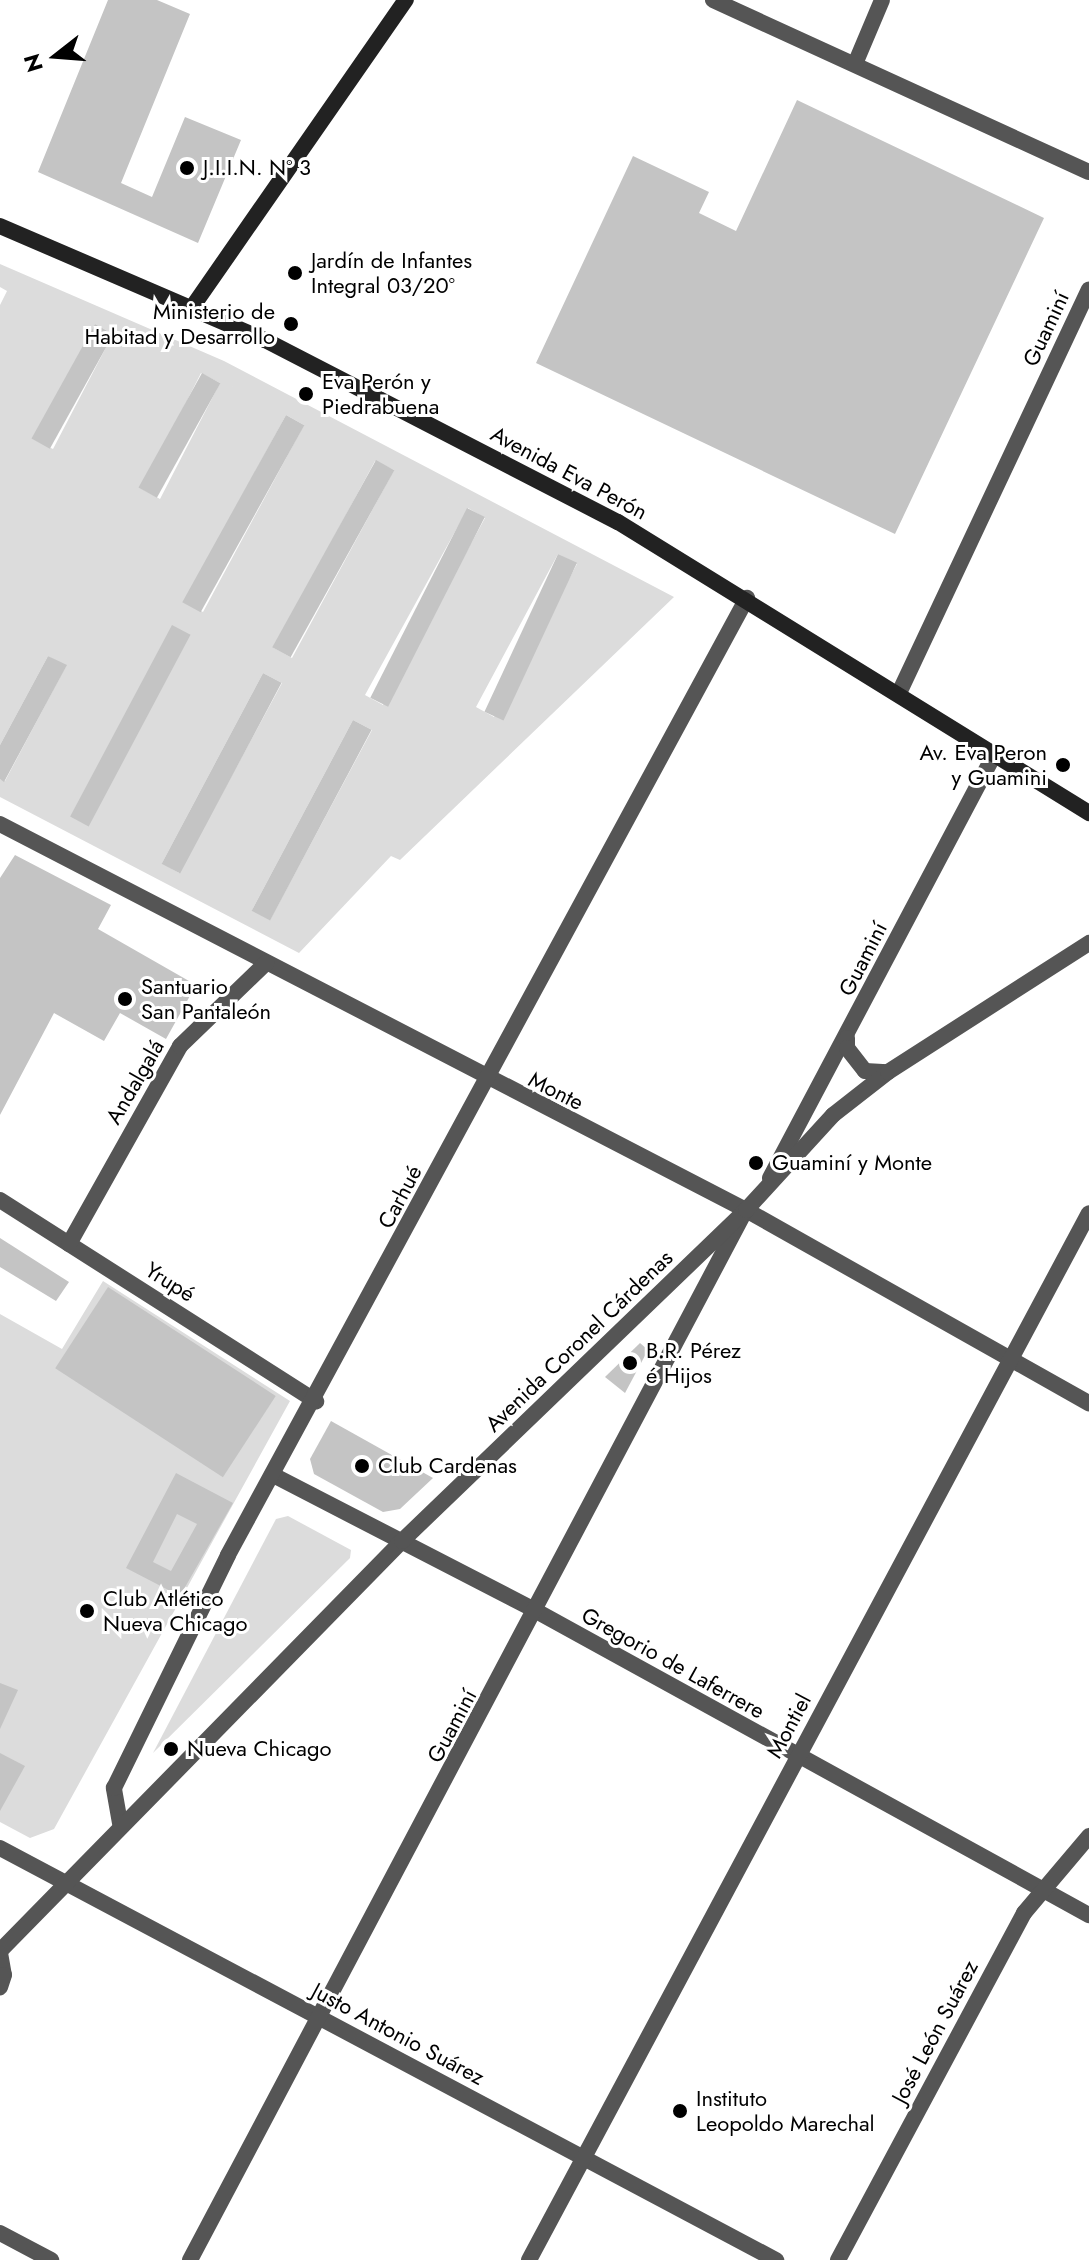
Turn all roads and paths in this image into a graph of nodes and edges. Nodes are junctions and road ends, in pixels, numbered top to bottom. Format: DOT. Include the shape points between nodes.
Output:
graph roads {
  1 [pos="406,0"];
  2 [pos="713,0"];
  3 [pos="882,0"];
  4 [pos="855,64"];
  5 [pos="1089,172"];
  6 [pos="0,226"];
  7 [pos="1089,289"];
  8 [pos="193,306"];
  9 [pos="747,598"];
  10 [pos="899,693"];
  11 [pos="994,755"];
  12 [pos="1089,813"];
  13 [pos="0,824"];
  14 [pos="1089,943"];
  15 [pos="266,963"];
  16 [pos="847,1038"];
  17 [pos="888,1072"];
  18 [pos="487,1081"];
  19 [pos="768,1182"];
  20 [pos="0,1200"];
  21 [pos="746,1210"];
  22 [pos="1089,1213"];
  23 [pos="69,1244"];
  24 [pos="1010,1361"];
  25 [pos="316,1401"];
  26 [pos="1089,1403"];
  27 [pos="275,1476"];
  28 [pos="402,1541"];
  29 [pos="538,1612"];
  30 [pos="797,1759"];
  31 [pos="120,1823"];
  32 [pos="1089,1836"];
  33 [pos="0,1848"];
  34 [pos="63,1881"];
  35 [pos="1045,1890"];
  36 [pos="1089,1915"];
  37 [pos="0,1952"];
  38 [pos="0,1987"];
  39 [pos="321,2018"];
  40 [pos="584,2157"];
  41 [pos="0,2233"];
  42 [pos="51,2260"];
  43 [pos="190,2260"];
  44 [pos="529,2260"];
  45 [pos="776,2260"];
  46 [pos="838,2260"];
  1 -- 8 [label="main road"];
  2 -- 4 [label="street"];
  3 -- 4 [label="street"];
  4 -- 5 [label="street"];
  6 -- 8 [label="main road, Avenida Eva Perón"];
  7 -- 10 [label="street, Guaminí"];
  8 -- 9 [label="main road, Avenida Eva Perón" via="618,522"];
  9 -- 10 [label="main road, Avenida Eva Perón"];
  9 -- 18 [label="street, Carhué"];
  10 -- 11 [label="main road, Avenida Eva Perón"];
  11 -- 12 [label="main road, Avenida Eva Perón"];
  11 -- 16 [label="street, Guaminí"];
  13 -- 15 [label="street, Monte"];
  14 -- 17 [label="street, Avenida Coronel Cárdenas"];
  15 -- 18 [label="street, Monte"];
  15 -- 23 [label="street, Andalgalá" via="180,1046"];
  16 -- 17 [label="street" via="847,1048 865,1071"];
  16 -- 19 [label="street, Guaminí"];
  17 -- 19 [label="street, Avenida Coronel Cárdenas" via="833,1115"];
  18 -- 21 [label="street, Monte"];
  18 -- 25 [label="street, Carhué"];
  19 -- 21 [label="street, Avenida Coronel Cárdenas"];
  20 -- 23 [label="street, Yrupé"];
  21 -- 24 [label="street, Monte"];
  21 -- 28 [label="street, Avenida Coronel Cárdenas"];
  21 -- 29 [label="street, Guaminí"];
  22 -- 24 [label="street, Montiel"];
  23 -- 25 [label="street, Yrupé"];
  24 -- 26 [label="street, Monte"];
  24 -- 30 [label="street, Montiel"];
  25 -- 27 [label="street, Carhué"];
  27 -- 28 [label="street, Gregorio de Laferrere"];
  27 -- 31 [label="street, Carhué" via="228,1555 114,1788"];
  28 -- 29 [label="street, Gregorio de Laferrere"];
  28 -- 31 [label="street, Avenida Coronel Cárdenas"];
  29 -- 30 [label="street, Gregorio de Laferrere"];
  29 -- 39 [label="street, Guaminí"];
  30 -- 35 [label="street, Gregorio de Laferrere"];
  30 -- 40 [label="street, Montiel"];
  31 -- 34 [label="street, Avenida Coronel Cárdenas"];
  32 -- 35 [label="street, José León Suárez"];
  33 -- 34 [label="street, Justo Antonio Suárez"];
  34 -- 37 [label="street, Avenida Coronel Cárdenas"];
  34 -- 39 [label="street, Justo Antonio Suárez"];
  35 -- 36 [label="street, Gregorio de Laferrere"];
  35 -- 46 [label="street, José León Suárez" via="1024,1913"];
  37 -- 38 [label="street"];
  39 -- 40 [label="street, Justo Antonio Suárez"];
  39 -- 43 [label="street, Guaminí"];
  40 -- 44 [label="street, Montiel"];
  40 -- 45 [label="street, Justo Antonio Suárez"];
  41 -- 42 [label="street"];
}
